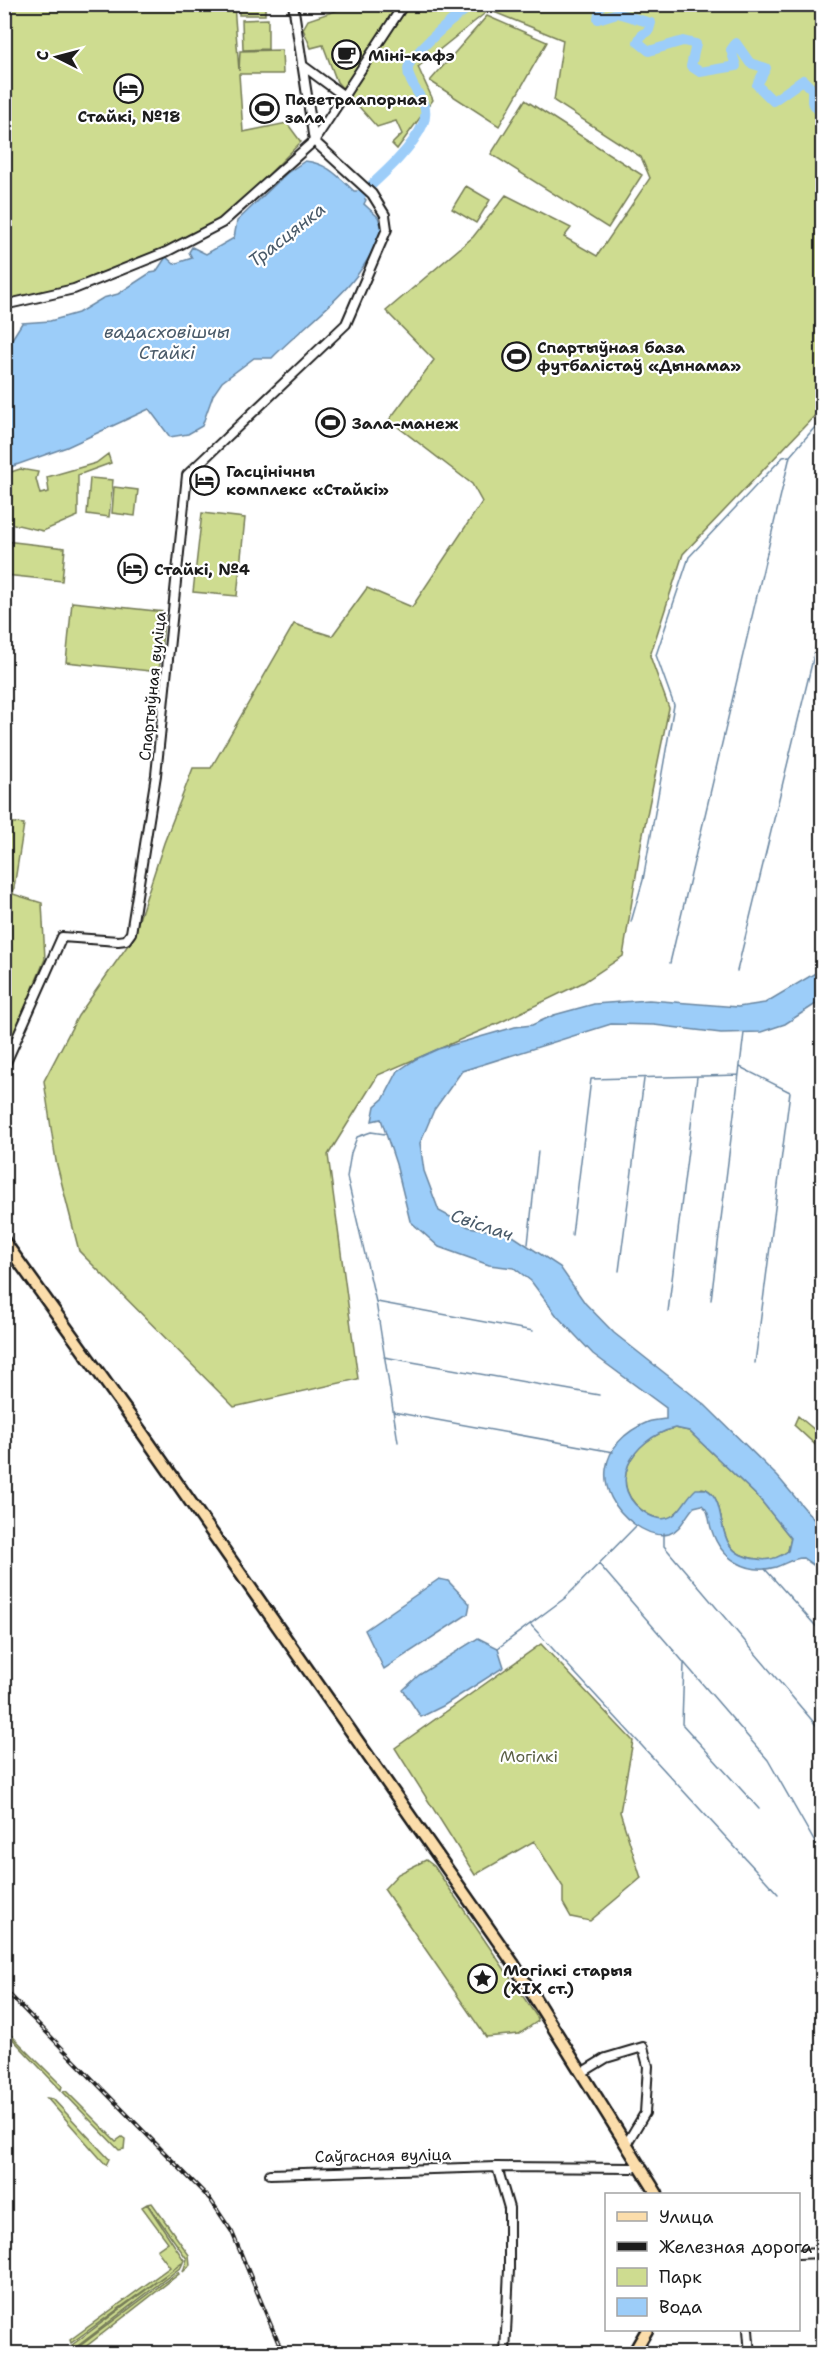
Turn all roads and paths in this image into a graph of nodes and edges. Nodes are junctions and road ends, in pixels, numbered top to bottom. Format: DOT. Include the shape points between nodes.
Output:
graph roads {
  1 [pos="292,4"];
  2 [pos="404,4"];
  3 [pos="302,65"];
  4 [pos="344,96"];
  5 [pos="314,141"];
  6 [pos="8,304"];
  7 [pos="4,1067"];
  8 [pos="4,1241"];
  9 [pos="583,2072"];
  10 [pos="627,2143"];
  11 [pos="641,2165"];
  12 [pos="496,2167"];
  13 [pos="270,2174"];
  14 [pos="656,2193"];
  15 [pos="822,2253"];
  16 [pos="800,2254"];
  17 [pos="646,2331"];
  18 [pos="748,2331"];
  19 [pos="505,2354"];
  20 [pos="633,2354"];
  21 [pos="750,2354"];
  1 -- 3 [label="street"];
  2 -- 4 [label="street"];
  3 -- 4 [label="street"];
  3 -- 5 [label="street"];
  4 -- 5 [label="street"];
  5 -- 6 [label="street" via="213,229 74,289"];
  5 -- 7 [label="street, Спартыўная вуліца" via="372,194 385,215 387,229 346,324 187,476 156,775 131,933 126,940 118,941 62,937"];
  8 -- 9 [label="main road" via="311,1672 513,1963"];
  9 -- 10 [label="main road"];
  9 -- 10 [label="street" via="606,2058 643,2047 648,2066 645,2114"];
  10 -- 11 [label="main road"];
  11 -- 12 [label="street, Саўгасная вуліца"];
  11 -- 14 [label="main road"];
  12 -- 13 [label="street, Саўгасная вуліца"];
  12 -- 19 [label="street" via="509,2208"];
  15 -- 16 [label="street"];
  17 -- 20 [label="main road"];
  18 -- 21 [label="street"];
}
